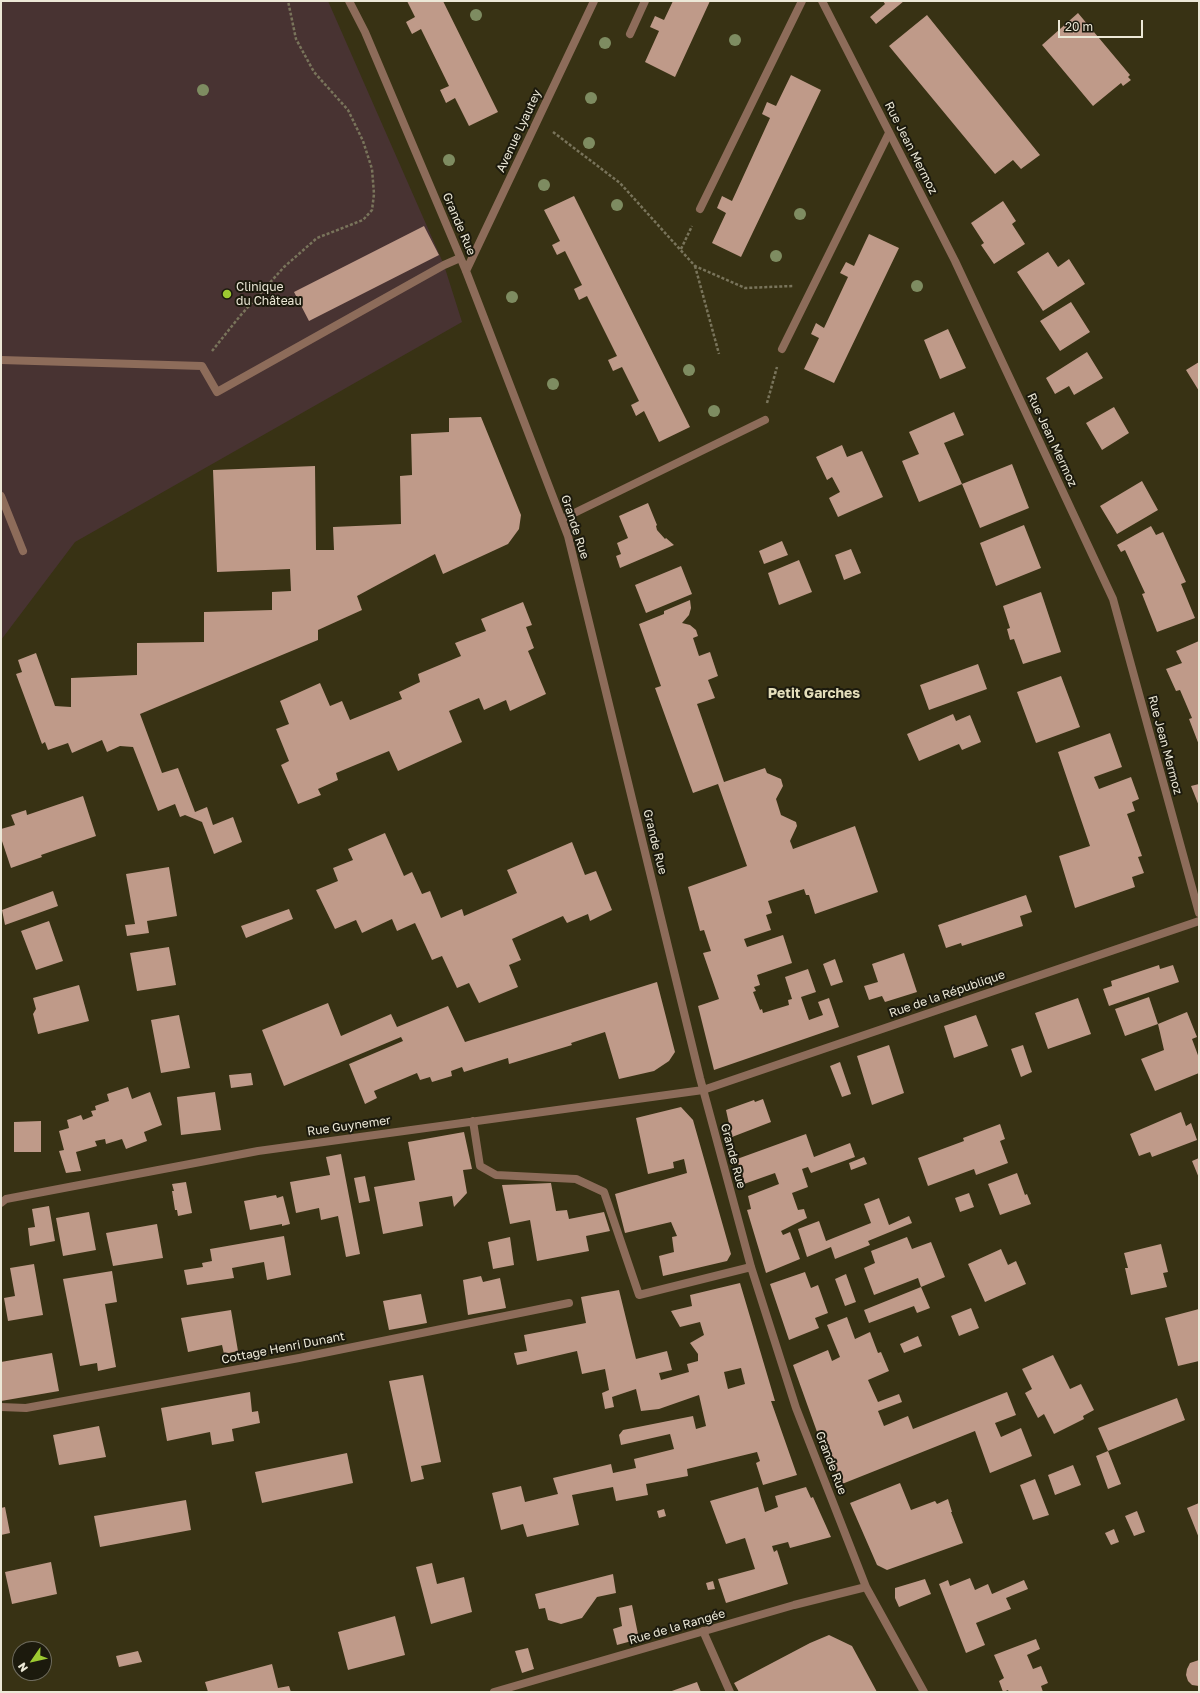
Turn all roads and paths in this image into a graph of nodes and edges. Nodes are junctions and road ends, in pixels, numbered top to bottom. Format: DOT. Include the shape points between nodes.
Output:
graph roads {
  1 [pos="288,1"];
  2 [pos="348,1"];
  3 [pos="594,1"];
  4 [pos="645,1"];
  5 [pos="802,1"];
  6 [pos="822,1"];
  7 [pos="630,34"];
  8 [pos="538,120"];
  9 [pos="890,133"];
  10 [pos="700,209"];
  11 [pos="681,249"];
  12 [pos="460,258"];
  13 [pos="695,266"];
  14 [pos="466,271"];
  15 [pos="814,285"];
  16 [pos="782,349"];
  17 [pos="719,354"];
  18 [pos="1,360"];
  19 [pos="202,366"];
  20 [pos="765,420"];
  21 [pos="1,496"];
  22 [pos="562,519"];
  23 [pos="23,551"];
  24 [pos="1199,913"];
  25 [pos="1199,921"];
  26 [pos="703,1090"];
  27 [pos="473,1120"];
  28 [pos="1,1203"];
  29 [pos="751,1267"];
  30 [pos="569,1303"];
  31 [pos="1,1407"];
  32 [pos="866,1587"];
  33 [pos="703,1631"];
  34 [pos="494,1692"];
  35 [pos="730,1692"];
  36 [pos="924,1692"];
  1 -- 19 [label="path" via="296,39 314,72 348,110 363,141 372,169 372,210 363,220 317,238 284,266 240,316"];
  2 -- 12 [label="street, Grande Rue" via="365,32"];
  3 -- 8 [label="street, Avenue Lyautey"];
  4 -- 7 [label="street"];
  5 -- 10 [label="street"];
  6 -- 9 [label="street, Rue Jean Mermoz"];
  8 -- 11 [label="path" via="620,183"];
  8 -- 14 [label="street, Avenue Lyautey"];
  9 -- 15 [label="street"];
  9 -- 24 [label="street, Rue Jean Mermoz" via="955,261 1113,599"];
  10 -- 11 [label="path"];
  11 -- 13 [label="path"];
  12 -- 14 [label="street, Grande Rue"];
  12 -- 19 [label="street" via="217,392"];
  13 -- 15 [label="path" via="745,288"];
  13 -- 17 [label="path"];
  14 -- 22 [label="street, Grande Rue"];
  15 -- 16 [label="street"];
  16 -- 20 [label="path" via="767,401"];
  18 -- 19 [label="street"];
  20 -- 22 [label="street"];
  21 -- 23 [label="street"];
  22 -- 26 [label="street, Grande Rue"];
  25 -- 26 [label="street, Rue de la République"];
  26 -- 27 [label="street, Rue Guynemer"];
  26 -- 29 [label="street, Grande Rue"];
  27 -- 28 [label="street, Rue Guynemer" via="258,1152 6,1199"];
  27 -- 29 [label="street" via="480,1166 496,1175 576,1179 604,1192 639,1295"];
  29 -- 32 [label="street, Grande Rue" via="796,1408"];
  30 -- 31 [label="street, Cottage Henri Dunant" via="269,1364 26,1408"];
  32 -- 33 [label="street, Rue de la Rangée"];
  32 -- 36 [label="street, Grande Rue"];
  33 -- 34 [label="street, Rue de la Rangée"];
  33 -- 35 [label="street"];
}
